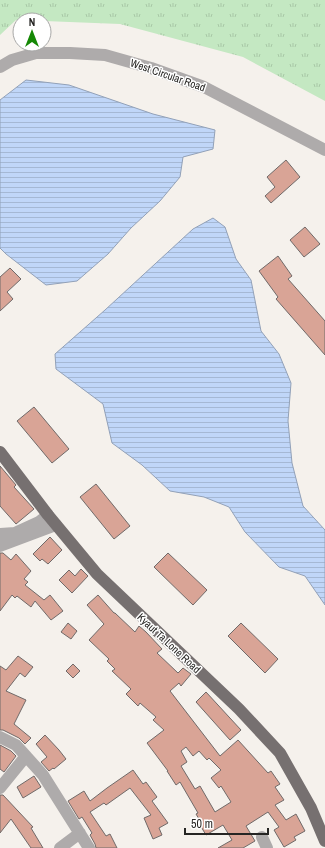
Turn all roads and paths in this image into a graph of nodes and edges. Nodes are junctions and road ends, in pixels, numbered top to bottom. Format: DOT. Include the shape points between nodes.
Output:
graph roads {
  1 [pos="0,67"];
  2 [pos="325,150"];
  3 [pos="0,452"];
  4 [pos="48,515"];
  5 [pos="56,525"];
  6 [pos="0,534"];
  7 [pos="0,546"];
  8 [pos="0,737"];
  9 [pos="26,756"];
  10 [pos="0,788"];
  11 [pos="80,833"];
  12 [pos="325,841"];
  13 [pos="60,848"];
  14 [pos="89,848"];
  1 -- 2 [label="street, West Circular Road" via="12,60 36,53 105,55 204,87"];
  3 -- 4 [label="main road, Kyaut Ta Lone Road"];
  4 -- 5 [label="main road, Kyaut Ta Lone Road"];
  4 -- 6 [label="street" via="15,533"];
  5 -- 7 [label="street"];
  5 -- 12 [label="main road, Kyaut Ta Lone Road" via="97,574 239,709 280,753 311,808"];
  8 -- 9 [label="street" via="16,745"];
  9 -- 10 [label="street"];
  9 -- 11 [label="street" via="43,775"];
  11 -- 13 [label="street"];
  11 -- 14 [label="street"];
}
